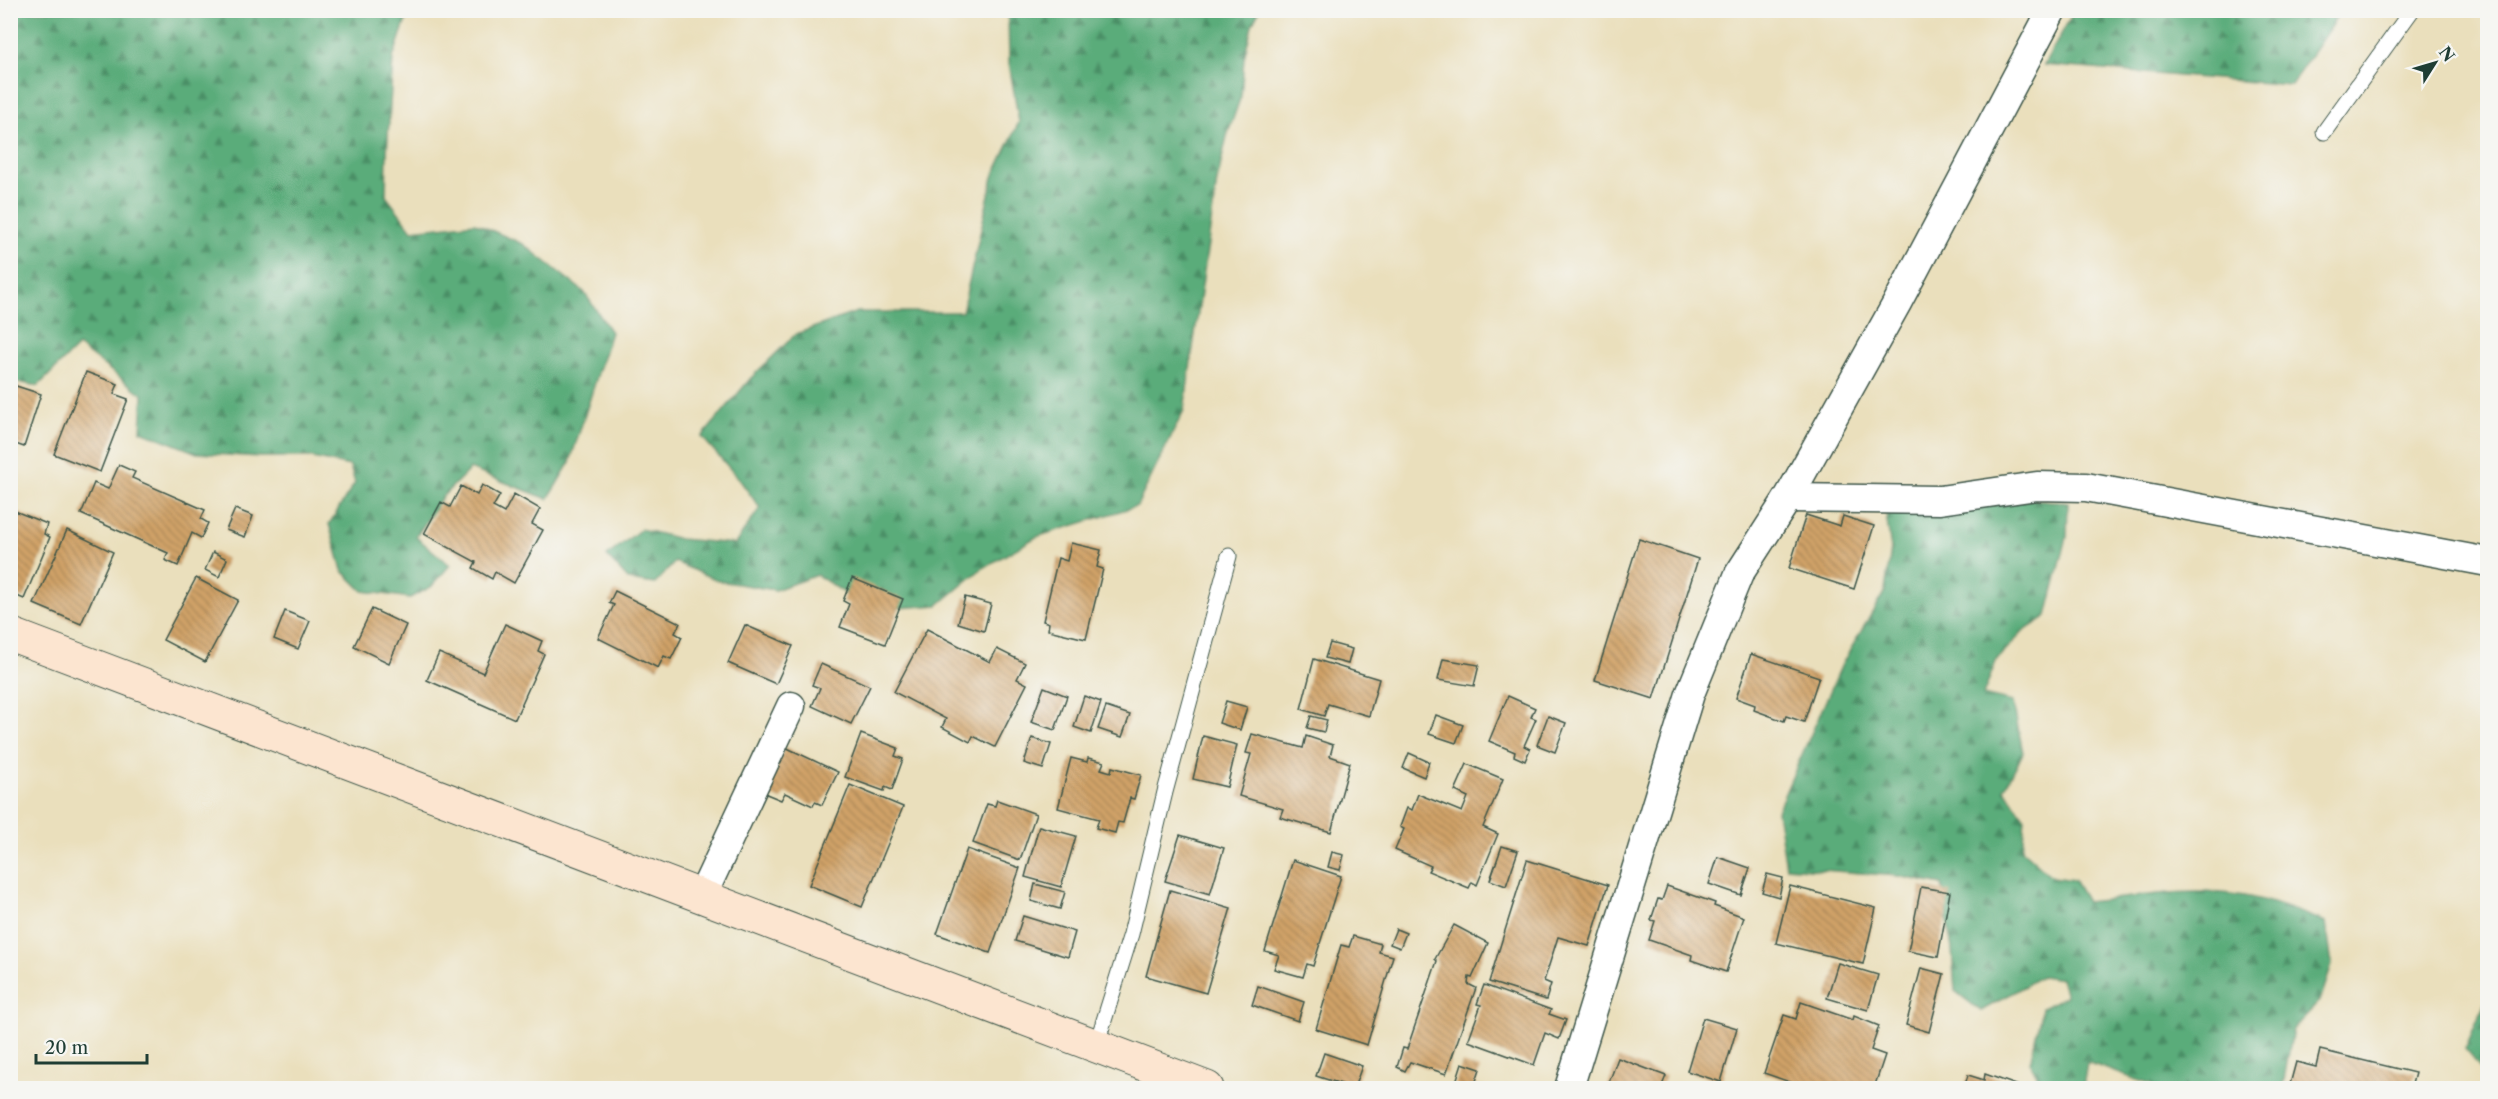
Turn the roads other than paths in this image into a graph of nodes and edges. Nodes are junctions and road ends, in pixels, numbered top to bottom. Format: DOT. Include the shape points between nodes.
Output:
graph roads {
  1 [pos="2052,10"];
  2 [pos="2412,10"];
  3 [pos="2324,132"];
  4 [pos="1788,498"];
  5 [pos="1229,556"];
  6 [pos="2487,562"];
  7 [pos="10,634"];
  8 [pos="791,706"];
  9 [pos="702,896"];
  10 [pos="1096,1046"];
  11 [pos="1207,1089"];
  12 [pos="1569,1089"];
  1 -- 4 [label="street" via="1897,303"];
  2 -- 3 [label="lane"];
  4 -- 6 [label="street" via="1940,500 2037,486 2086,487"];
  4 -- 12 [label="street" via="1739,574 1690,694"];
  5 -- 10 [label="lane" via="1131,934"];
  7 -- 9 [label="street"];
  8 -- 9 [label="street"];
  9 -- 10 [label="street"];
  10 -- 11 [label="street"];
}
